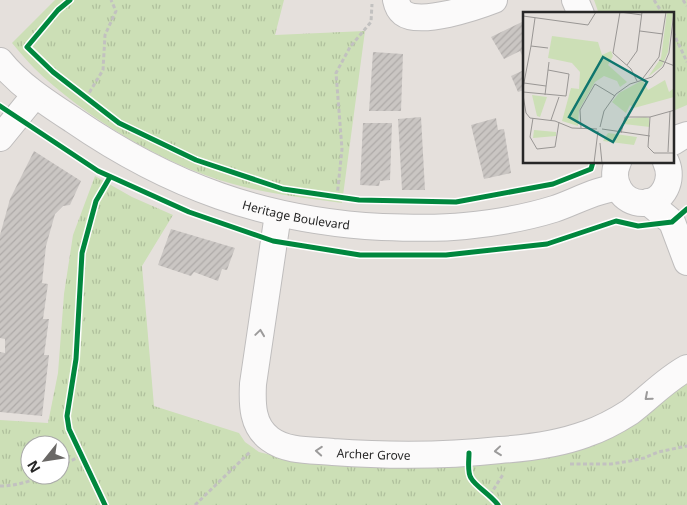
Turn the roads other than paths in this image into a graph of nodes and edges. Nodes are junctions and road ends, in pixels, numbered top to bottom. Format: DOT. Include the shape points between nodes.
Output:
graph roads {
  1 [pos="396,0"];
  2 [pos="494,0"];
  3 [pos="576,0"];
  4 [pos="580,12"];
  5 [pos="2,65"];
  6 [pos="35,95"];
  7 [pos="687,135"];
  8 [pos="0,138"];
  9 [pos="674,141"];
  10 [pos="687,163"];
  11 [pos="617,164"];
  12 [pos="667,172"];
  13 [pos="618,188"];
  14 [pos="648,202"];
  15 [pos="278,214"];
  16 [pos="687,262"];
  17 [pos="687,368"];
  1 -- 2 [label="street" via="405,15 424,17 459,12"];
  3 -- 4 [label="street"];
  5 -- 6 [label="street, Heritage Boulevard"];
  6 -- 8 [label="street"];
  6 -- 15 [label="street, Heritage Boulevard" via="133,158 195,188"];
  7 -- 9 [label="street"];
  10 -- 12 [label="street"];
  11 -- 13 [label="street" via="614,172"];
  12 -- 14 [label="street" via="660,195"];
  13 -- 14 [label="street" via="630,200"];
  13 -- 15 [label="street, Heritage Boulevard" via="608,188 538,214 462,226 399,228 350,225"];
  14 -- 16 [label="street" via="672,222"];
  17 -- 15 [label="street, Archer Grove, one-way" via="662,383 630,412 568,441 469,454 399,455 292,448 276,443 266,436 255,419 252,404"];
}
